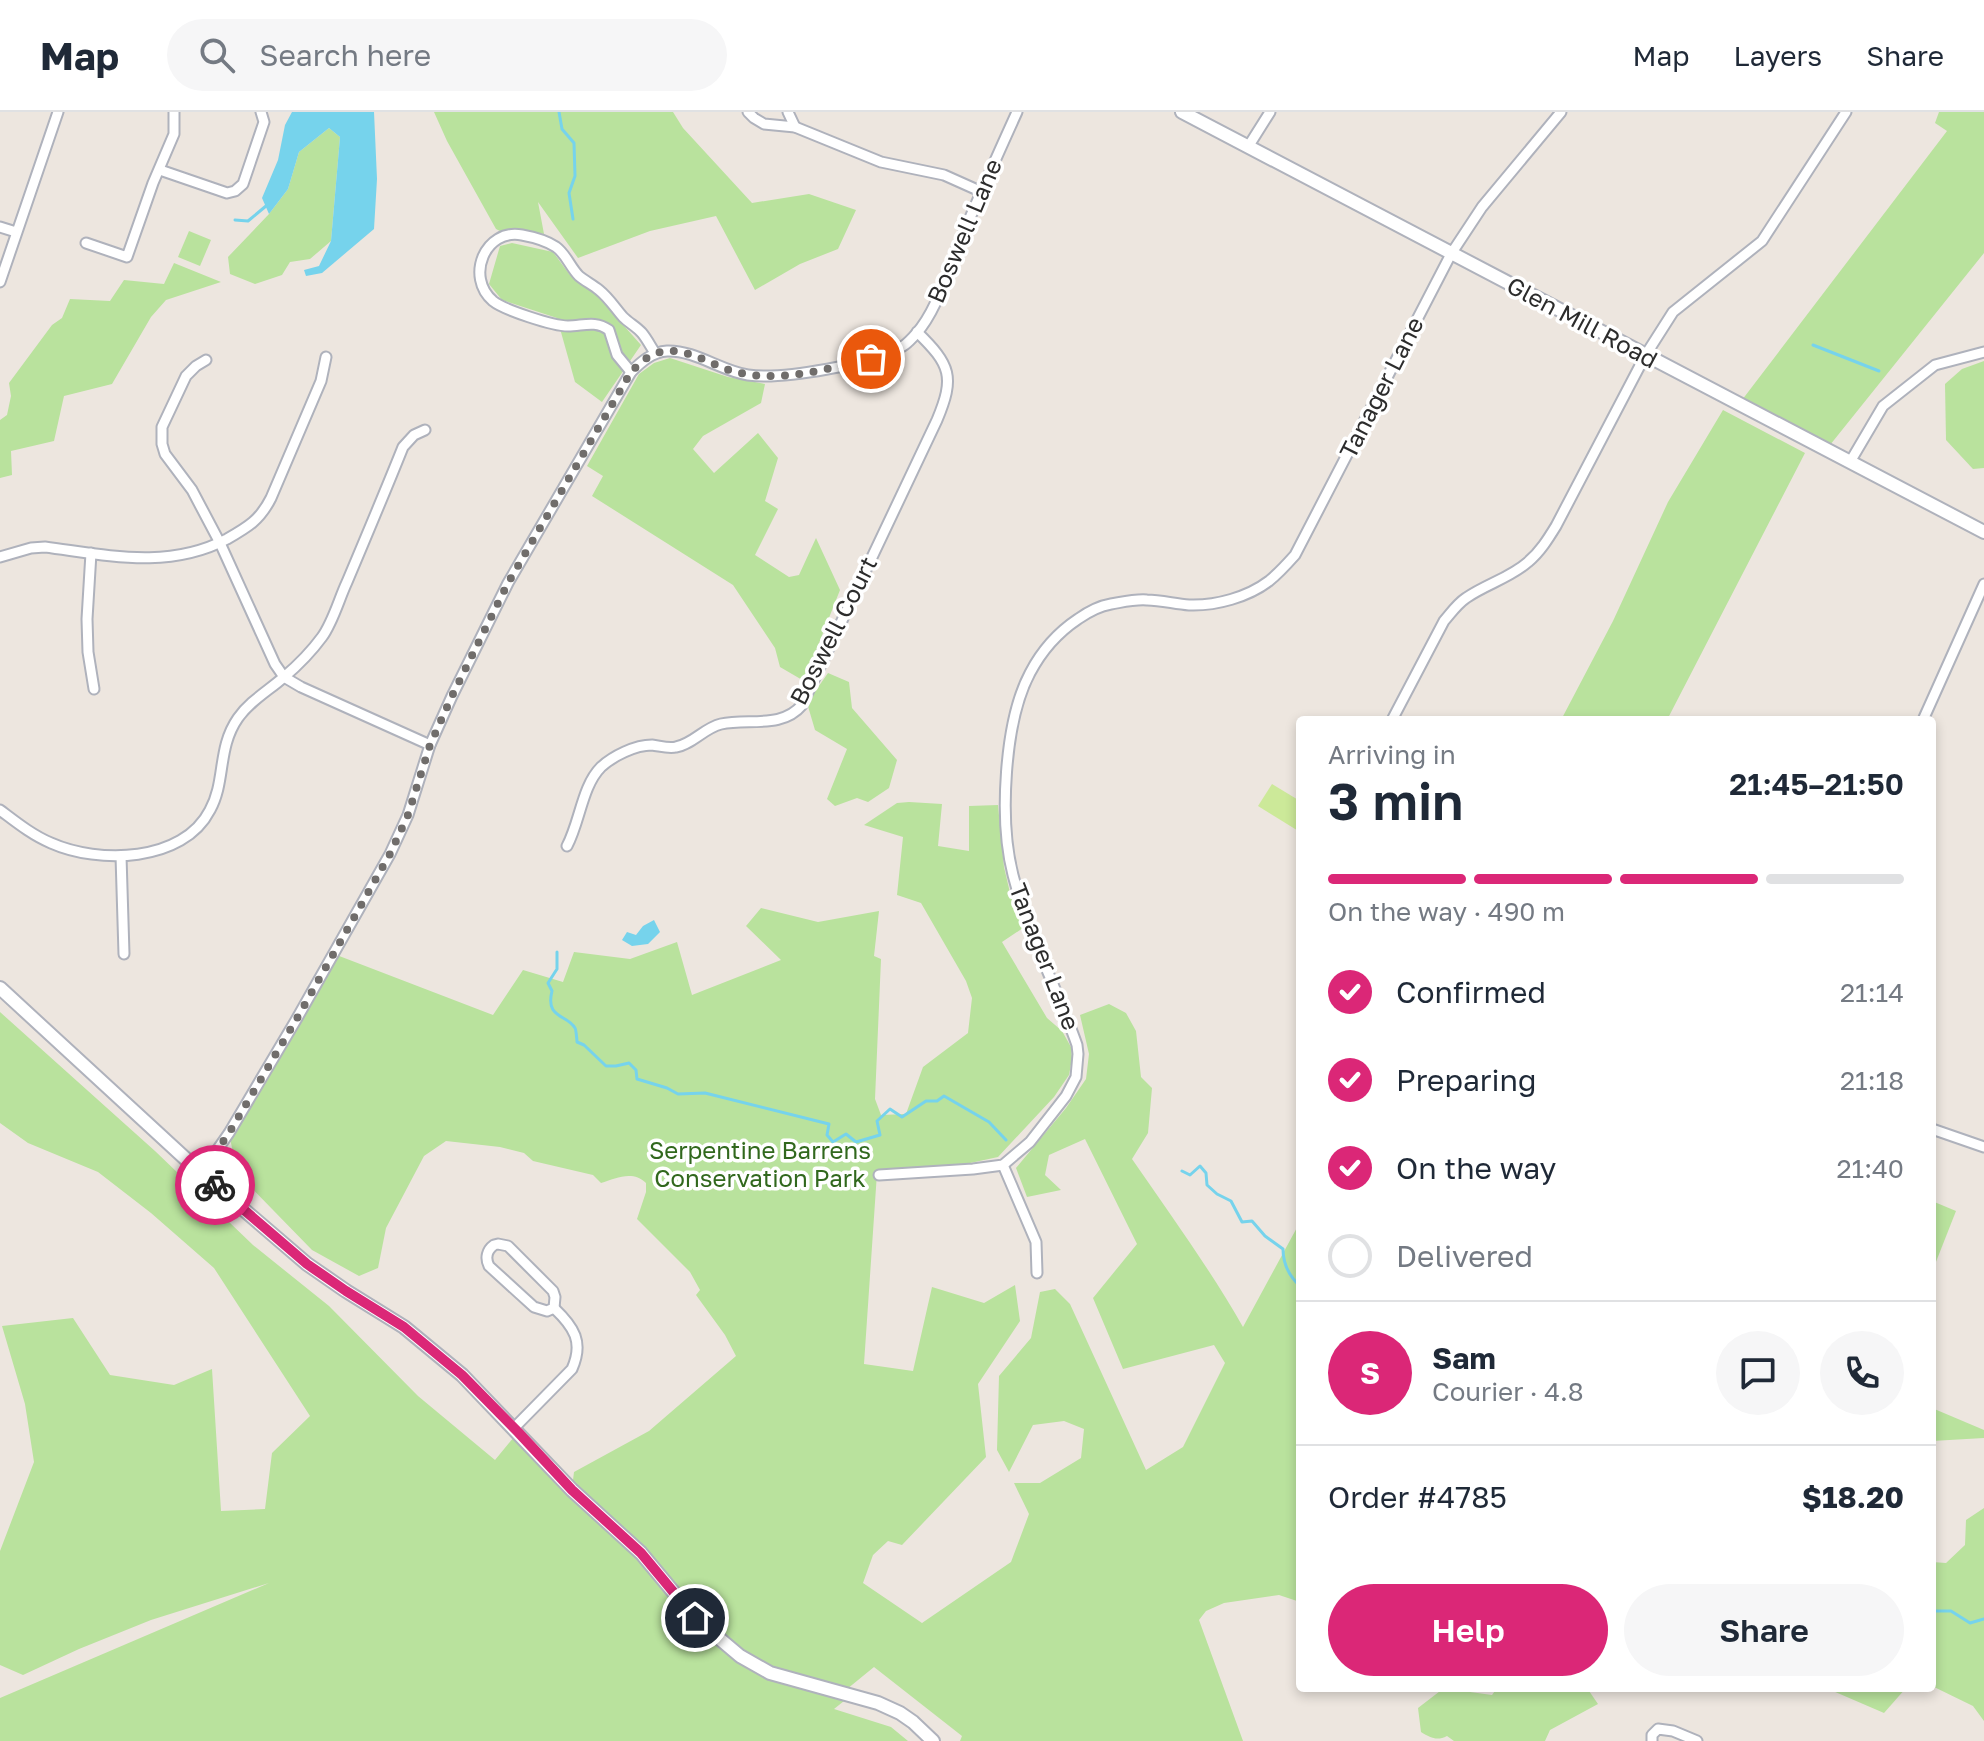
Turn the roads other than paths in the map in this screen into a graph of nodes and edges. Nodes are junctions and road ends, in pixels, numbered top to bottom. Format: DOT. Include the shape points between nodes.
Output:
graph roads {
  1 [pos="58,112"];
  2 [pos="174,112"];
  3 [pos="261,112"];
  4 [pos="748,112"];
  5 [pos="788,112"];
  6 [pos="1017,112"];
  7 [pos="1182,112"];
  8 [pos="1270,112"];
  9 [pos="1561,112"];
  10 [pos="1846,112"];
  11 [pos="795,127"];
  12 [pos="1248,147"];
  13 [pos="160,170"];
  14 [pos="982,192"];
  15 [pos="0,227"];
  16 [pos="16,232"];
  17 [pos="86,243"];
  18 [pos="1451,254"];
  19 [pos="0,282"];
  20 [pos="917,332"];
  21 [pos="1984,352"];
  22 [pos="655,353"];
  23 [pos="1645,356"];
  24 [pos="326,357"];
  25 [pos="206,360"];
  26 [pos="631,372"];
  27 [pos="425,430"];
  28 [pos="1850,462"];
  29 [pos="1984,532"];
  30 [pos="220,543"];
  31 [pos="91,553"];
  32 [pos="0,557"];
  33 [pos="1984,584"];
  34 [pos="284,677"];
  35 [pos="94,689"];
  36 [pos="1394,716"];
  37 [pos="1925,716"];
  38 [pos="430,745"];
  39 [pos="0,810"];
  40 [pos="567,846"];
  41 [pos="121,856"];
  42 [pos="124,954"];
  43 [pos="0,988"];
  44 [pos="1936,1130"];
  45 [pos="1984,1147"];
  46 [pos="1003,1165"];
  47 [pos="201,1173"];
  48 [pos="879,1175"];
  49 [pos="1037,1273"];
  50 [pos="554,1308"];
  51 [pos="514,1428"];
  52 [pos="1690,1740"];
  53 [pos="933,1741"];
  54 [pos="1652,1741"];
  1 -- 16 [label="street"];
  2 -- 13 [label="street" via="174,134"];
  3 -- 13 [label="street" via="264,122 243,184 235,191 227,193"];
  4 -- 11 [label="street" via="764,124"];
  5 -- 11 [label="street"];
  6 -- 14 [label="street, Boswell Lane"];
  7 -- 12 [label="main road, Glen Mill Road"];
  8 -- 12 [label="street"];
  9 -- 18 [label="street, Tanager Lane" via="1482,207"];
  10 -- 23 [label="street" via="1762,241 1673,312"];
  11 -- 14 [label="street" via="881,162 944,175"];
  12 -- 18 [label="main road, Glen Mill Road"];
  13 -- 17 [label="street" via="127,257"];
  14 -- 20 [label="street, Boswell Lane"];
  15 -- 16 [label="street"];
  16 -- 19 [label="street"];
  18 -- 23 [label="main road, Glen Mill Road"];
  18 -- 46 [label="street, Tanager Lane" via="1295,555 1279,573 1221,602 1192,605 1145,599 1091,611 1052,640 1029,674 1009,750 1007,845 1023,908 1078,1054 1076,1077 1066,1096 1030,1142"];
  20 -- 22 [label="street, Boswell Lane" via="904,346 871,359 771,377 728,370 679,352"];
  20 -- 40 [label="street, Boswell Court" via="944,364 947,394 802,705 781,719 716,725 678,747 642,746 612,760 589,785"];
  21 -- 28 [label="street" via="1935,365 1883,406"];
  22 -- 26 [label="street"];
  22 -- 26 [label="street" via="561,250 517,234 489,246 479,273 491,299 558,325 605,326"];
  23 -- 28 [label="main road, Glen Mill Road"];
  23 -- 36 [label="street" via="1543,546 1514,573 1454,609"];
  24 -- 30 [label="street" via="321,381 264,512"];
  25 -- 30 [label="street" via="186,376 162,435 165,454 192,490"];
  26 -- 38 [label="street" via="508,583"];
  27 -- 34 [label="street" via="403,447 324,635"];
  28 -- 29 [label="main road, Glen Mill Road"];
  30 -- 31 [label="street" via="166,558"];
  30 -- 34 [label="street"];
  31 -- 32 [label="street" via="45,547"];
  31 -- 35 [label="street" via="87,619"];
  33 -- 37 [label="street"];
  34 -- 38 [label="street"];
  34 -- 41 [label="street" via="238,718 223,751 216,796 201,825 162,849"];
  38 -- 47 [label="street" via="390,854"];
  39 -- 41 [label="street" via="52,844"];
  41 -- 42 [label="street"];
  43 -- 47 [label="main road"];
  44 -- 45 [label="street"];
  46 -- 48 [label="street"];
  46 -- 49 [label="street" via="1036,1242"];
  47 -- 51 [label="main road" via="307,1264 404,1327"];
  50 -- 50 [label="street" via="553,1291 508,1246 491,1247 489,1266 534,1307"];
  50 -- 51 [label="street" via="575,1333 577,1358"];
  51 -- 53 [label="main road" via="641,1553 695,1618 740,1656 770,1673 878,1703 900,1713"];
  52 -- 54 [label="street" via="1658,1729"];
}
